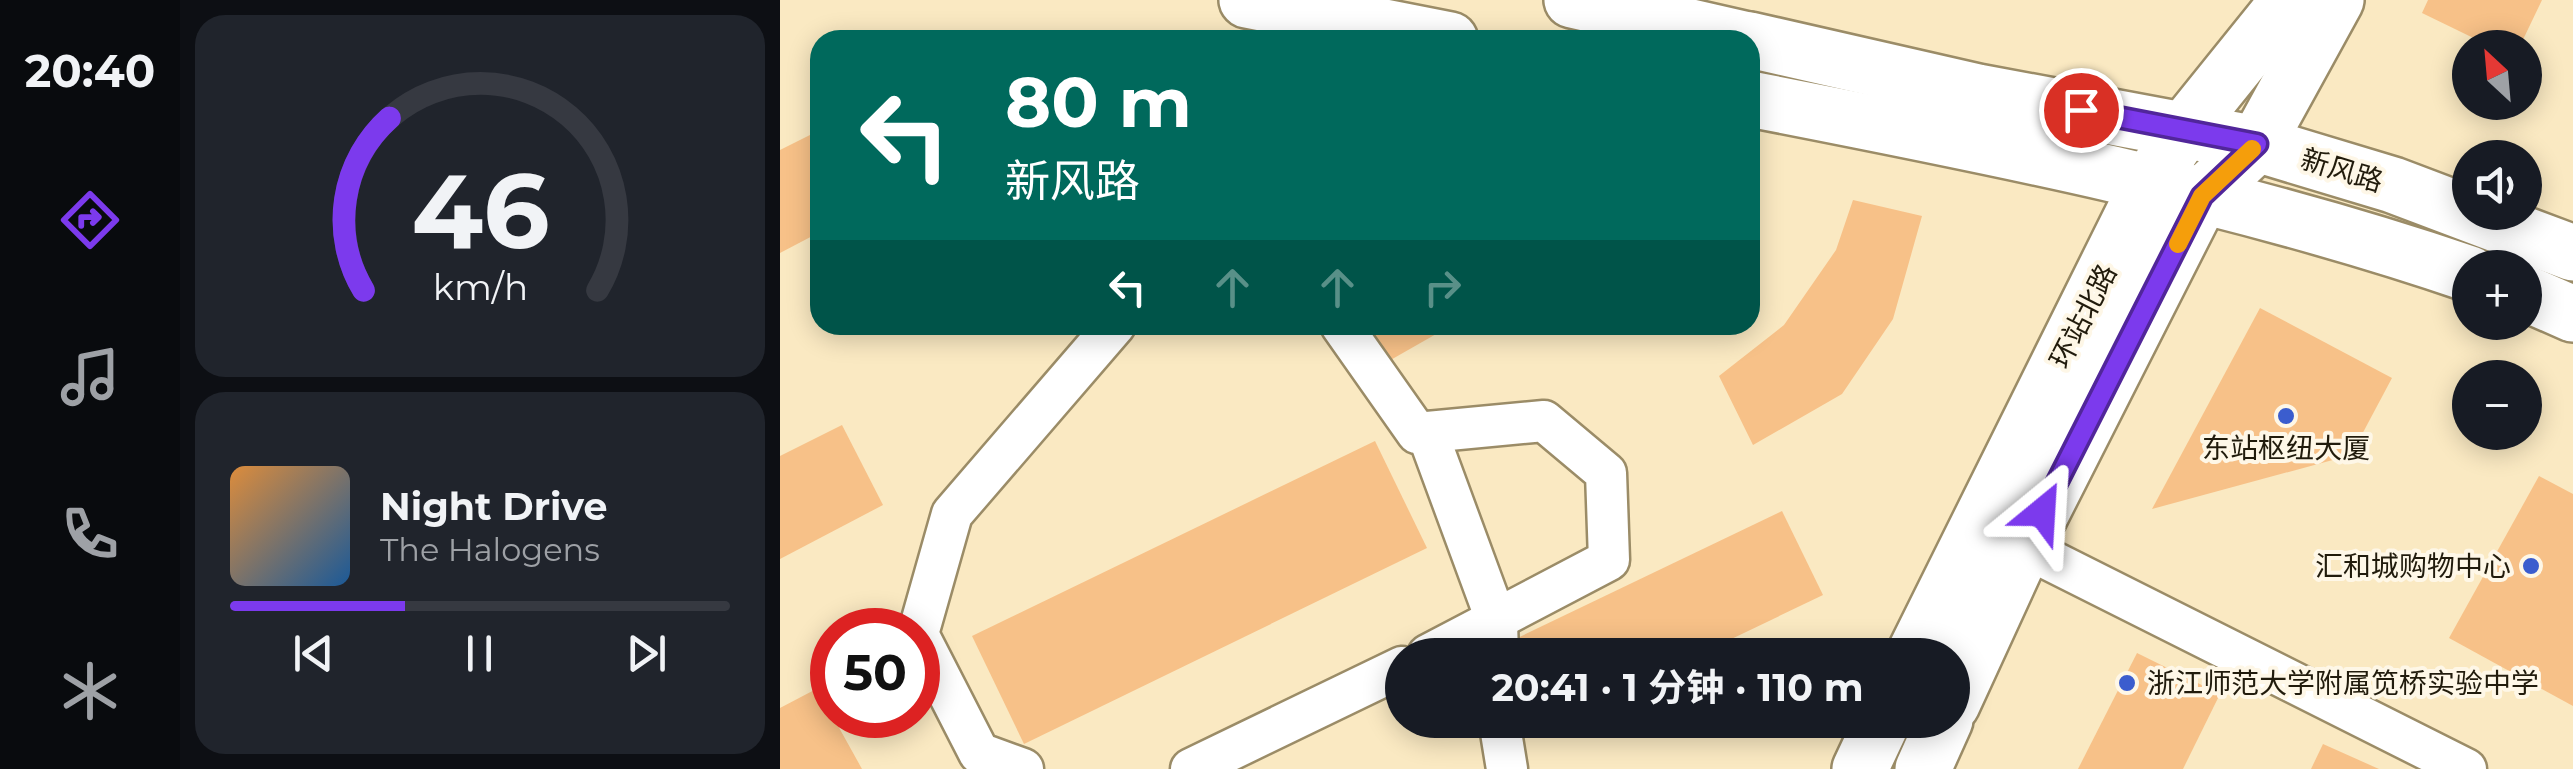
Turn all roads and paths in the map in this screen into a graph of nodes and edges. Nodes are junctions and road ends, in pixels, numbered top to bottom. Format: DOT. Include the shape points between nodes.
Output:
graph roads {
  1 [pos="1247,0"];
  2 [pos="1572,0"];
  3 [pos="2247,0"];
  4 [pos="2289,0"];
  5 [pos="2336,0"];
  6 [pos="2378,0"];
  7 [pos="1309,26"];
  8 [pos="1349,30"];
  9 [pos="1705,30"];
  10 [pos="1760,42"];
  11 [pos="1760,101"];
  12 [pos="2185,129"];
  13 [pos="2257,144"];
  14 [pos="2148,184"];
  15 [pos="2202,196"];
  16 [pos="2573,253"];
  17 [pos="2452,268"];
  18 [pos="2542,300"];
  19 [pos="2573,314"];
  20 [pos="1106,335"];
  21 [pos="1348,335"];
  22 [pos="1427,432"];
  23 [pos="2024,547"];
  24 [pos="1497,638"];
  25 [pos="1922,638"];
  26 [pos="1970,665"];
  27 [pos="1385,676"];
  28 [pos="1502,738"];
  29 [pos="1875,738"];
  30 [pos="1937,738"];
  31 [pos="973,761"];
  32 [pos="1023,769"];
  33 [pos="1191,769"];
  34 [pos="1508,769"];
  35 [pos="1860,769"];
  36 [pos="1922,769"];
  37 [pos="2466,769"];
  1 -- 7 [label="main road"];
  2 -- 9 [label="main road, 新风路"];
  3 -- 12 [label="main road"];
  4 -- 12 [label="main road, 环站北路"];
  5 -- 13 [label="main road, 环站北路"];
  6 -- 13 [label="main road"];
  7 -- 8 [label="main road"];
  10 -- 12 [label="main road, 新风路" via="1978,92"];
  11 -- 14 [label="main road"];
  12 -- 13 [label="main road, 新风路"];
  12 -- 14 [label="main road, 环站北路"];
  13 -- 15 [label="main road, 环站北路"];
  13 -- 16 [label="main road, 新风路" via="2393,185"];
  14 -- 15 [label="main road"];
  14 -- 25 [label="main road, 环站北路"];
  15 -- 17 [label="main road"];
  15 -- 23 [label="main road, 环站北路"];
  18 -- 19 [label="main road"];
  20 -- 31 [label="street" via="952,514 918,634"];
  21 -- 22 [label="street" via="1417,433"];
  22 -- 24 [label="street"];
  22 -- 24 [label="street" via="1544,421 1606,473 1609,560"];
  23 -- 26 [label="main road, 环站北路"];
  23 -- 37 [label="street"];
  27 -- 33 [label="street"];
  28 -- 34 [label="street"];
  29 -- 35 [label="main road"];
  30 -- 36 [label="main road"];
  31 -- 32 [label="street"];
}
